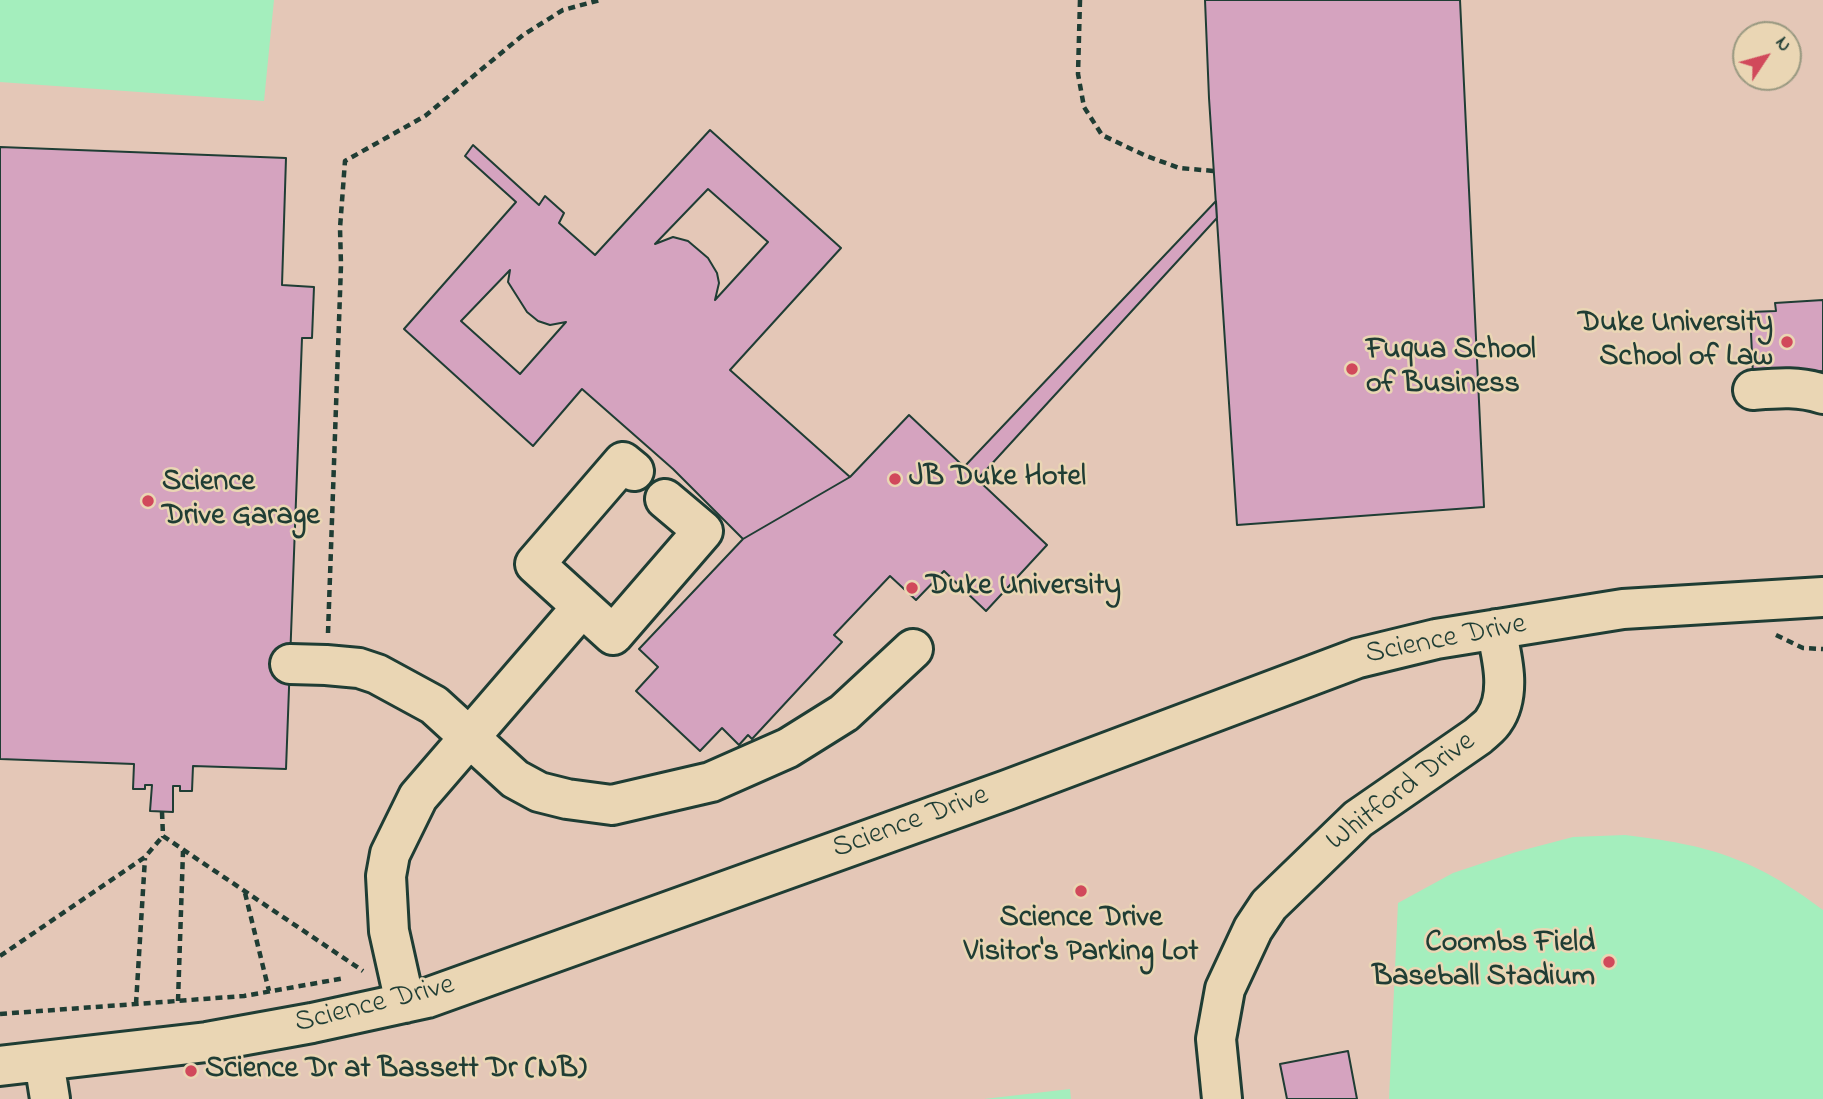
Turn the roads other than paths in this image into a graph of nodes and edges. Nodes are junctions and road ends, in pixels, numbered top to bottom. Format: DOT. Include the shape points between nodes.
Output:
graph roads {
  1 [pos="1753,390"];
  2 [pos="1823,394"];
  3 [pos="634,471"];
  4 [pos="665,499"];
  5 [pos="1823,597"];
  6 [pos="582,607"];
  7 [pos="1496,629"];
  8 [pos="912,649"];
  9 [pos="290,664"];
  10 [pos="470,737"];
  11 [pos="405,1003"];
  12 [pos="44,1061"];
  13 [pos="0,1066"];
  14 [pos="50,1099"];
  15 [pos="1222,1099"];
  1 -- 2 [label="street" via="1792,387"];
  3 -- 6 [label="street" via="623,461 535,564"];
  4 -- 6 [label="street" via="703,531 613,635"];
  5 -- 7 [label="street, Science Drive" via="1623,609"];
  6 -- 10 [label="street"];
  7 -- 11 [label="street, Science Drive" via="1359,657 1007,790"];
  7 -- 15 [label="street, Whitford Drive" via="1503,660 1503,701 1494,721 1358,820 1269,905 1253,929 1225,989 1216,1039"];
  8 -- 10 [label="street" via="844,713 788,748 711,782 612,805 539,792 516,779"];
  9 -- 10 [label="street" via="359,668 377,674 434,705"];
  10 -- 11 [label="street" via="418,797 390,854 386,876 389,931"];
  11 -- 12 [label="street, Science Drive" via="206,1042"];
  12 -- 13 [label="street, Science Drive"];
  12 -- 14 [label="street"];
}
